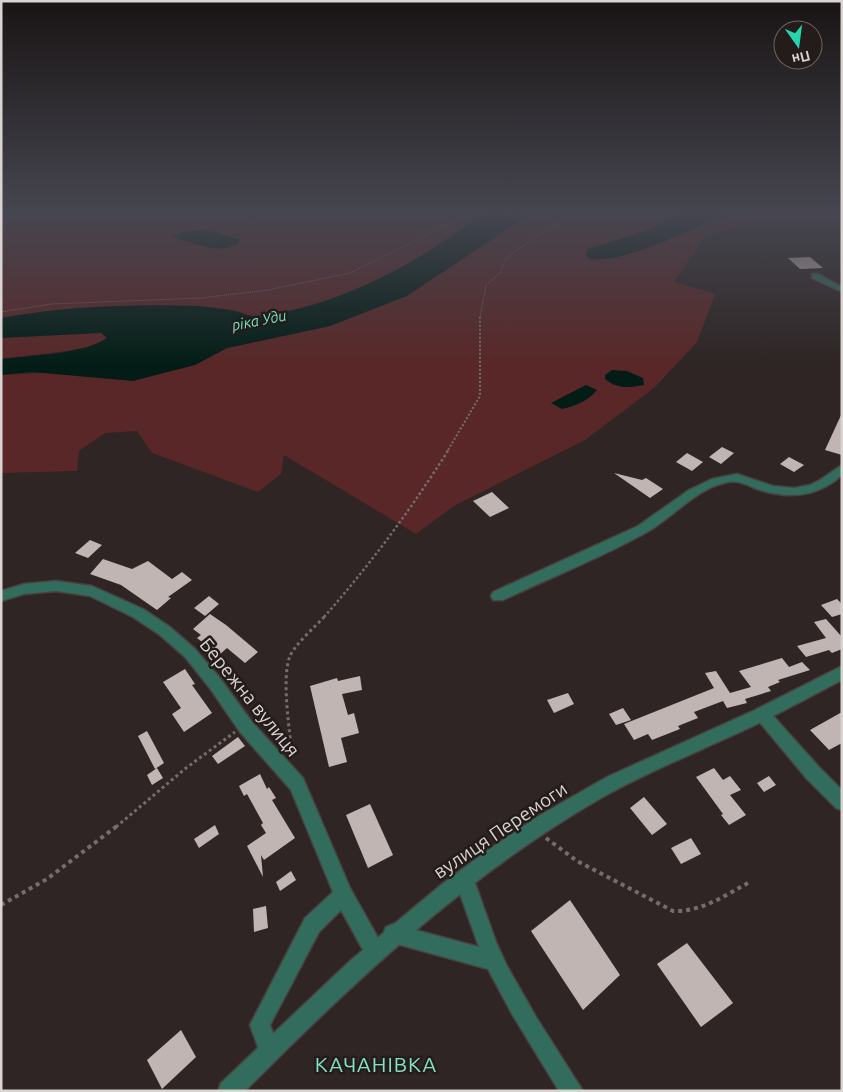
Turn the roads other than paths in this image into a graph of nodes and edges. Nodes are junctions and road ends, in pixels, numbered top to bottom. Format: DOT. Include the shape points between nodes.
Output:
graph roads {
  1 [pos="815,276"];
  2 [pos="842,290"];
  3 [pos="842,469"];
  4 [pos="1,596"];
  5 [pos="498,596"];
  6 [pos="842,672"];
  7 [pos="762,714"];
  8 [pos="842,802"];
  9 [pos="464,880"];
  10 [pos="343,895"];
  11 [pos="393,934"];
  12 [pos="375,952"];
  13 [pos="494,961"];
  14 [pos="269,1051"];
  15 [pos="230,1091"];
  16 [pos="572,1091"];
  1 -- 2 [label="street"];
  3 -- 5 [label="street" via="816,488 795,493 769,489 738,478 723,479 688,496 642,529"];
  4 -- 10 [label="street, Бережна вулиця" via="39,587 68,586 105,596 165,631 190,653 244,725 297,784"];
  6 -- 7 [label="street, вулиця Перемоги"];
  7 -- 8 [label="street"];
  7 -- 9 [label="street, вулиця Перемоги" via="594,792"];
  9 -- 11 [label="street, вулиця Перемоги"];
  9 -- 13 [label="street"];
  10 -- 12 [label="street, Бережна вулиця"];
  10 -- 14 [label="street" via="312,925 264,1016 260,1025"];
  11 -- 12 [label="street, вулиця Перемоги"];
  11 -- 13 [label="street"];
  12 -- 14 [label="street, вулиця Перемоги"];
  13 -- 16 [label="street"];
  14 -- 15 [label="street, вулиця Перемоги"];
}
